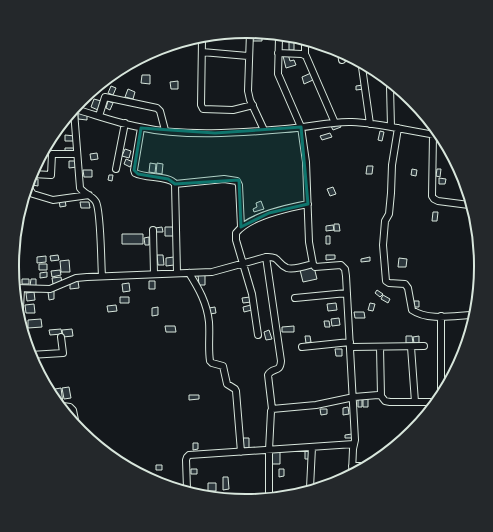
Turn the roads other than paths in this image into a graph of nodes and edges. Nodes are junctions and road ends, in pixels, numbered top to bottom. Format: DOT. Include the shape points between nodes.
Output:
graph roads {
  1 [pos="249,38"];
  2 [pos="278,40"];
  3 [pos="202,43"];
  4 [pos="305,46"];
  5 [pos="202,52"];
  6 [pos="278,53"];
  7 [pos="305,54"];
  8 [pos="248,56"];
  9 [pos="362,71"];
  10 [pos="390,90"];
  11 [pos="253,106"];
  12 [pos="80,111"];
  13 [pos="99,116"];
  14 [pos="74,117"];
  15 [pos="125,123"];
  16 [pos="333,123"];
  17 [pos="370,124"];
  18 [pos="301,127"];
  19 [pos="141,128"];
  20 [pos="395,128"];
  21 [pos="165,130"];
  22 [pos="264,130"];
  23 [pos="432,135"];
  24 [pos="434,137"];
  25 [pos="77,154"];
  26 [pos="116,169"];
  27 [pos="38,174"];
  28 [pos="176,184"];
  29 [pos="31,192"];
  30 [pos="90,195"];
  31 [pos="308,204"];
  32 [pos="465,205"];
  33 [pos="241,227"];
  34 [pos="153,230"];
  35 [pos="266,257"];
  36 [pos="244,264"];
  37 [pos="313,264"];
  38 [pos="189,273"];
  39 [pos="154,274"];
  40 [pos="177,274"];
  41 [pos="102,276"];
  42 [pos="20,289"];
  43 [pos="347,293"];
  44 [pos="295,298"];
  45 [pos="469,315"];
  46 [pos="441,316"];
  47 [pos="61,336"];
  48 [pos="258,336"];
  49 [pos="350,345"];
  50 [pos="424,346"];
  51 [pos="302,347"];
  52 [pos="380,347"];
  53 [pos="411,347"];
  54 [pos="37,355"];
  55 [pos="441,384"];
  56 [pos="381,396"];
  57 [pos="354,398"];
  58 [pos="415,402"];
  59 [pos="428,402"];
  60 [pos="272,409"];
  61 [pos="354,444"];
  62 [pos="312,447"];
  63 [pos="269,450"];
  64 [pos="241,452"];
  65 [pos="352,467"];
  66 [pos="310,484"];
  67 [pos="187,486"];
  68 [pos="269,492"];
  1 -- 8 [label="street"];
  2 -- 6 [label="street"];
  3 -- 5 [label="street"];
  4 -- 7 [label="street"];
  5 -- 8 [label="street"];
  5 -- 11 [label="street" via="203,109 233,110"];
  6 -- 7 [label="street"];
  6 -- 18 [label="street" via="278,74"];
  7 -- 16 [label="street"];
  8 -- 11 [label="street" via="248,91"];
  9 -- 17 [label="street"];
  10 -- 20 [label="street"];
  11 -- 22 [label="street"];
  12 -- 13 [label="street"];
  13 -- 15 [label="street"];
  13 -- 21 [label="street" via="105,97 157,108"];
  14 -- 25 [label="street"];
  15 -- 19 [label="street"];
  15 -- 26 [label="street"];
  16 -- 17 [label="street"];
  16 -- 18 [label="street"];
  17 -- 20 [label="street"];
  18 -- 22 [label="street"];
  18 -- 31 [label="street"];
  19 -- 21 [label="street"];
  19 -- 28 [label="street" via="135,173 168,179"];
  20 -- 23 [label="street"];
  20 -- 46 [label="street" via="389,214 385,221 383,238 385,278 389,283 406,284 412,310 420,315"];
  21 -- 22 [label="street" via="215,133"];
  24 -- 32 [label="street" via="432,196 438,201"];
  25 -- 27 [label="street" via="53,153 51,175"];
  25 -- 30 [label="street" via="80,188"];
  28 -- 33 [label="street" via="224,179 238,181"];
  28 -- 40 [label="street"];
  29 -- 30 [label="street" via="53,200"];
  30 -- 41 [label="street" via="98,206"];
  31 -- 33 [label="street" via="269,213"];
  31 -- 37 [label="street" via="309,242"];
  33 -- 36 [label="street" via="236,233 236,240"];
  34 -- 39 [label="street"];
  35 -- 36 [label="street"];
  35 -- 37 [label="street" via="277,258 290,269"];
  35 -- 60 [label="street" via="281,361 281,367 272,370 268,375"];
  36 -- 38 [label="street" via="212,272"];
  36 -- 48 [label="street" via="252,294"];
  37 -- 43 [label="street" via="344,267"];
  38 -- 40 [label="street"];
  38 -- 64 [label="street" via="206,306 210,360 223,366 227,384 236,391"];
  39 -- 40 [label="street"];
  39 -- 41 [label="street"];
  41 -- 42 [label="street" via="76,278 50,289"];
  43 -- 44 [label="street"];
  43 -- 49 [label="street"];
  45 -- 46 [label="street"];
  46 -- 55 [label="street"];
  47 -- 54 [label="street" via="62,353"];
  49 -- 51 [label="street"];
  49 -- 52 [label="street"];
  49 -- 57 [label="street"];
  50 -- 53 [label="street"];
  52 -- 53 [label="street"];
  52 -- 56 [label="street"];
  53 -- 58 [label="street"];
  56 -- 57 [label="street"];
  56 -- 58 [label="street" via="385,401"];
  57 -- 60 [label="street"];
  57 -- 61 [label="street"];
  58 -- 59 [label="street"];
  60 -- 63 [label="street"];
  61 -- 62 [label="street"];
  61 -- 65 [label="street"];
  62 -- 63 [label="street"];
  62 -- 66 [label="street"];
  63 -- 64 [label="street"];
  63 -- 68 [label="street"];
  64 -- 67 [label="street" via="187,456"];
}
